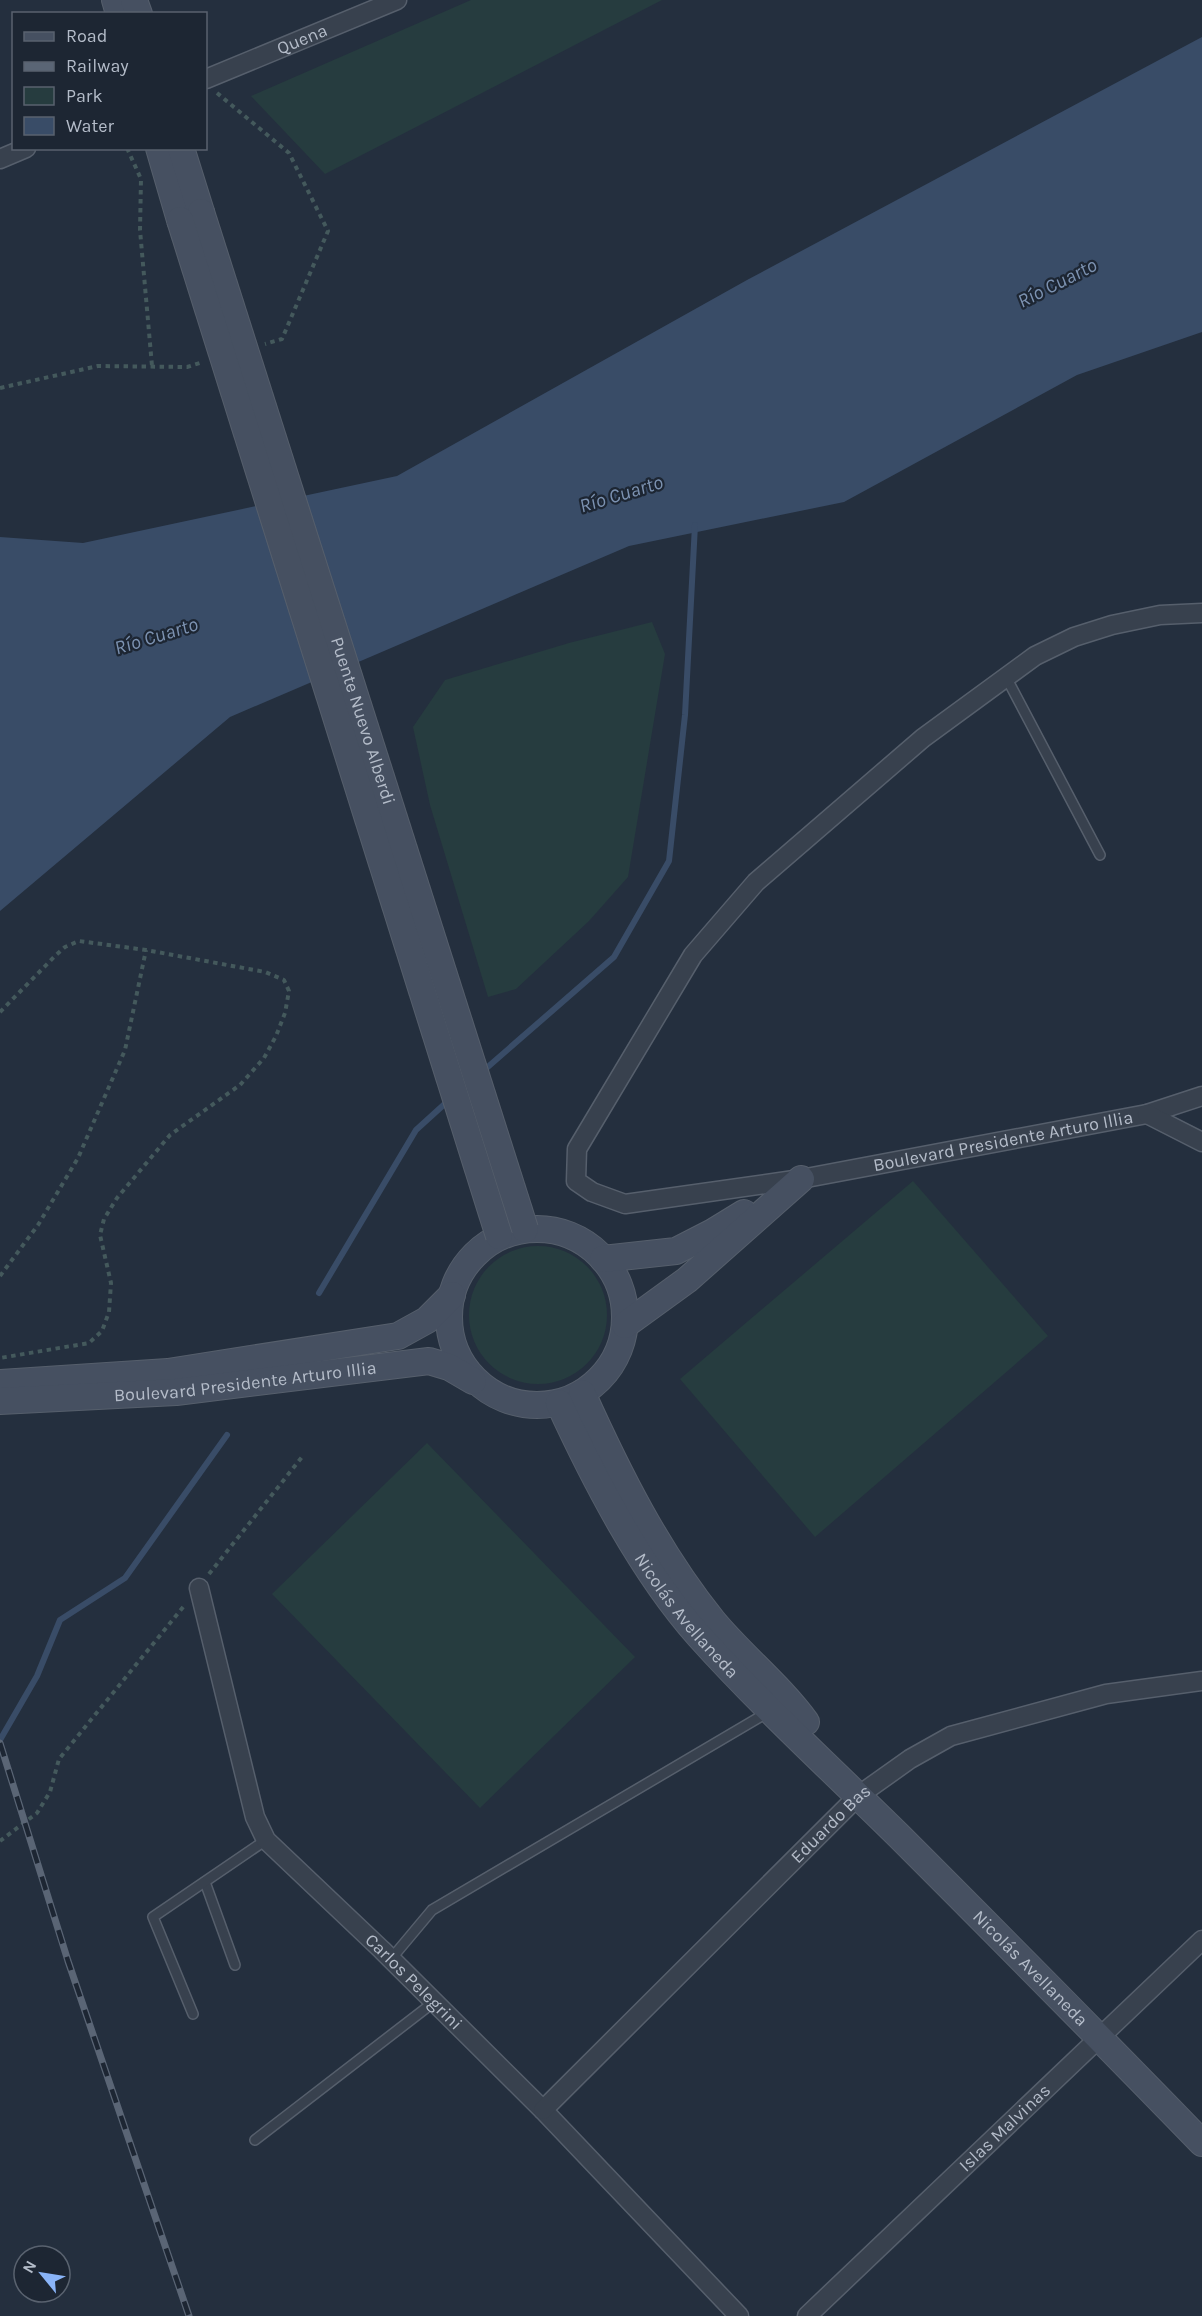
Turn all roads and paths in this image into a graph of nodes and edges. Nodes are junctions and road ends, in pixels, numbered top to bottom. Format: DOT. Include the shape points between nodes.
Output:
graph roads {
  1 [pos="397,0"];
  2 [pos="207,79"];
  3 [pos="21,150"];
  4 [pos="128,150"];
  5 [pos="160,150"];
  6 [pos="181,150"];
  7 [pos="0,159"];
  8 [pos="190,216"];
  9 [pos="152,366"];
  10 [pos="1202,613"];
  11 [pos="1006,677"];
  12 [pos="1100,855"];
  13 [pos="146,950"];
  14 [pos="0,1012"];
  15 [pos="1202,1096"];
  16 [pos="1147,1114"];
  17 [pos="1202,1142"];
  18 [pos="801,1179"];
  19 [pos="525,1229"];
  20 [pos="499,1236"];
  21 [pos="603,1259"];
  22 [pos="0,1276"];
  23 [pos="452,1295"];
  24 [pos="625,1325"];
  25 [pos="0,1358"];
  26 [pos="0,1383"];
  27 [pos="483,1388"];
  28 [pos="582,1393"];
  29 [pos="0,1401"];
  30 [pos="559,1403"];
  31 [pos="302,1457"];
  32 [pos="199,1588"];
  33 [pos="1202,1681"];
  34 [pos="772,1711"];
  35 [pos="858,1796"];
  36 [pos="266,1840"];
  37 [pos="0,1841"];
  38 [pos="205,1881"];
  39 [pos="1202,1940"];
  40 [pos="391,1959"];
  41 [pos="235,1965"];
  42 [pos="434,2002"];
  43 [pos="193,2014"];
  44 [pos="1101,2038"];
  45 [pos="543,2110"];
  46 [pos="255,2140"];
  47 [pos="1202,2144"];
  48 [pos="739,2316"];
  49 [pos="807,2316"];
  1 -- 2 [label="street, Quena"];
  3 -- 7 [label="street"];
  4 -- 9 [label="path" via="141,179 140,230"];
  5 -- 8 [label="main road"];
  6 -- 8 [label="main road"];
  8 -- 19 [label="main road, Puente Nuevo Alberdi, bridge"];
  8 -- 20 [label="main road, Puente Nuevo Alberdi, bridge"];
  10 -- 11 [label="street" via="1160,615 1112,624 1035,656"];
  11 -- 12 [label="lane"];
  11 -- 18 [label="street, Boulevard Presidente Arturo Illia" via="923,738 756,882 693,955 577,1149 576,1181 592,1192 625,1204"];
  13 -- 14 [label="path" via="79,941 55,956"];
  13 -- 22 [label="path" via="124,1050 78,1158 38,1225"];
  13 -- 25 [label="path" via="265,972 284,980 289,991 285,1013 264,1058 240,1085 170,1135 104,1219 100,1235 111,1283 109,1312 102,1331 89,1343"];
  15 -- 16 [label="street, Boulevard Presidente Arturo Illia"];
  16 -- 17 [label="street"];
  16 -- 18 [label="street, Boulevard Presidente Arturo Illia"];
  18 -- 21 [label="main road" via="676,1251"];
  18 -- 24 [label="main road" via="687,1280"];
  19 -- 20 [label="main road"];
  19 -- 21 [label="main road" via="552,1230 580,1240"];
  20 -- 23 [label="main road" via="463,1270"];
  21 -- 24 [label="main road" via="624,1301"];
  23 -- 26 [label="main road, Boulevard Presidente Arturo Illia" via="427,1320 398,1336 168,1372"];
  23 -- 27 [label="main road" via="450,1329 460,1362"];
  24 -- 28 [label="main road" via="610,1366"];
  27 -- 29 [label="main road, Boulevard Presidente Arturo Illia" via="449,1367 429,1361 176,1392"];
  27 -- 30 [label="main road" via="507,1401 534,1406"];
  28 -- 30 [label="main road"];
  28 -- 35 [label="main road, Nicolás Avellaneda" via="652,1534 684,1584 803,1718"];
  30 -- 34 [label="main road, Nicolás Avellaneda" via="633,1543 665,1591 698,1635"];
  31 -- 32 [label="path"];
  32 -- 36 [label="street, Carlos Pelegrini" via="255,1817"];
  32 -- 37 [label="path" via="59,1759 50,1792 37,1813"];
  33 -- 35 [label="street, Eduardo Bas" via="1106,1694 951,1736"];
  34 -- 35 [label="main road, Nicolás Avellaneda"];
  34 -- 40 [label="lane" via="432,1910"];
  35 -- 44 [label="main road, Nicolás Avellaneda"];
  35 -- 45 [label="street, Eduardo Bas"];
  36 -- 38 [label="lane"];
  36 -- 40 [label="street, Carlos Pelegrini"];
  38 -- 41 [label="lane"];
  38 -- 43 [label="lane" via="153,1917"];
  39 -- 44 [label="street, Islas Malvinas"];
  40 -- 42 [label="street, Carlos Pelegrini"];
  42 -- 45 [label="street, Carlos Pelegrini"];
  42 -- 46 [label="lane"];
  44 -- 47 [label="main road, Nicolás Avellaneda"];
  44 -- 49 [label="street, Islas Malvinas"];
  45 -- 48 [label="street, Carlos Pelegrini"];
}
